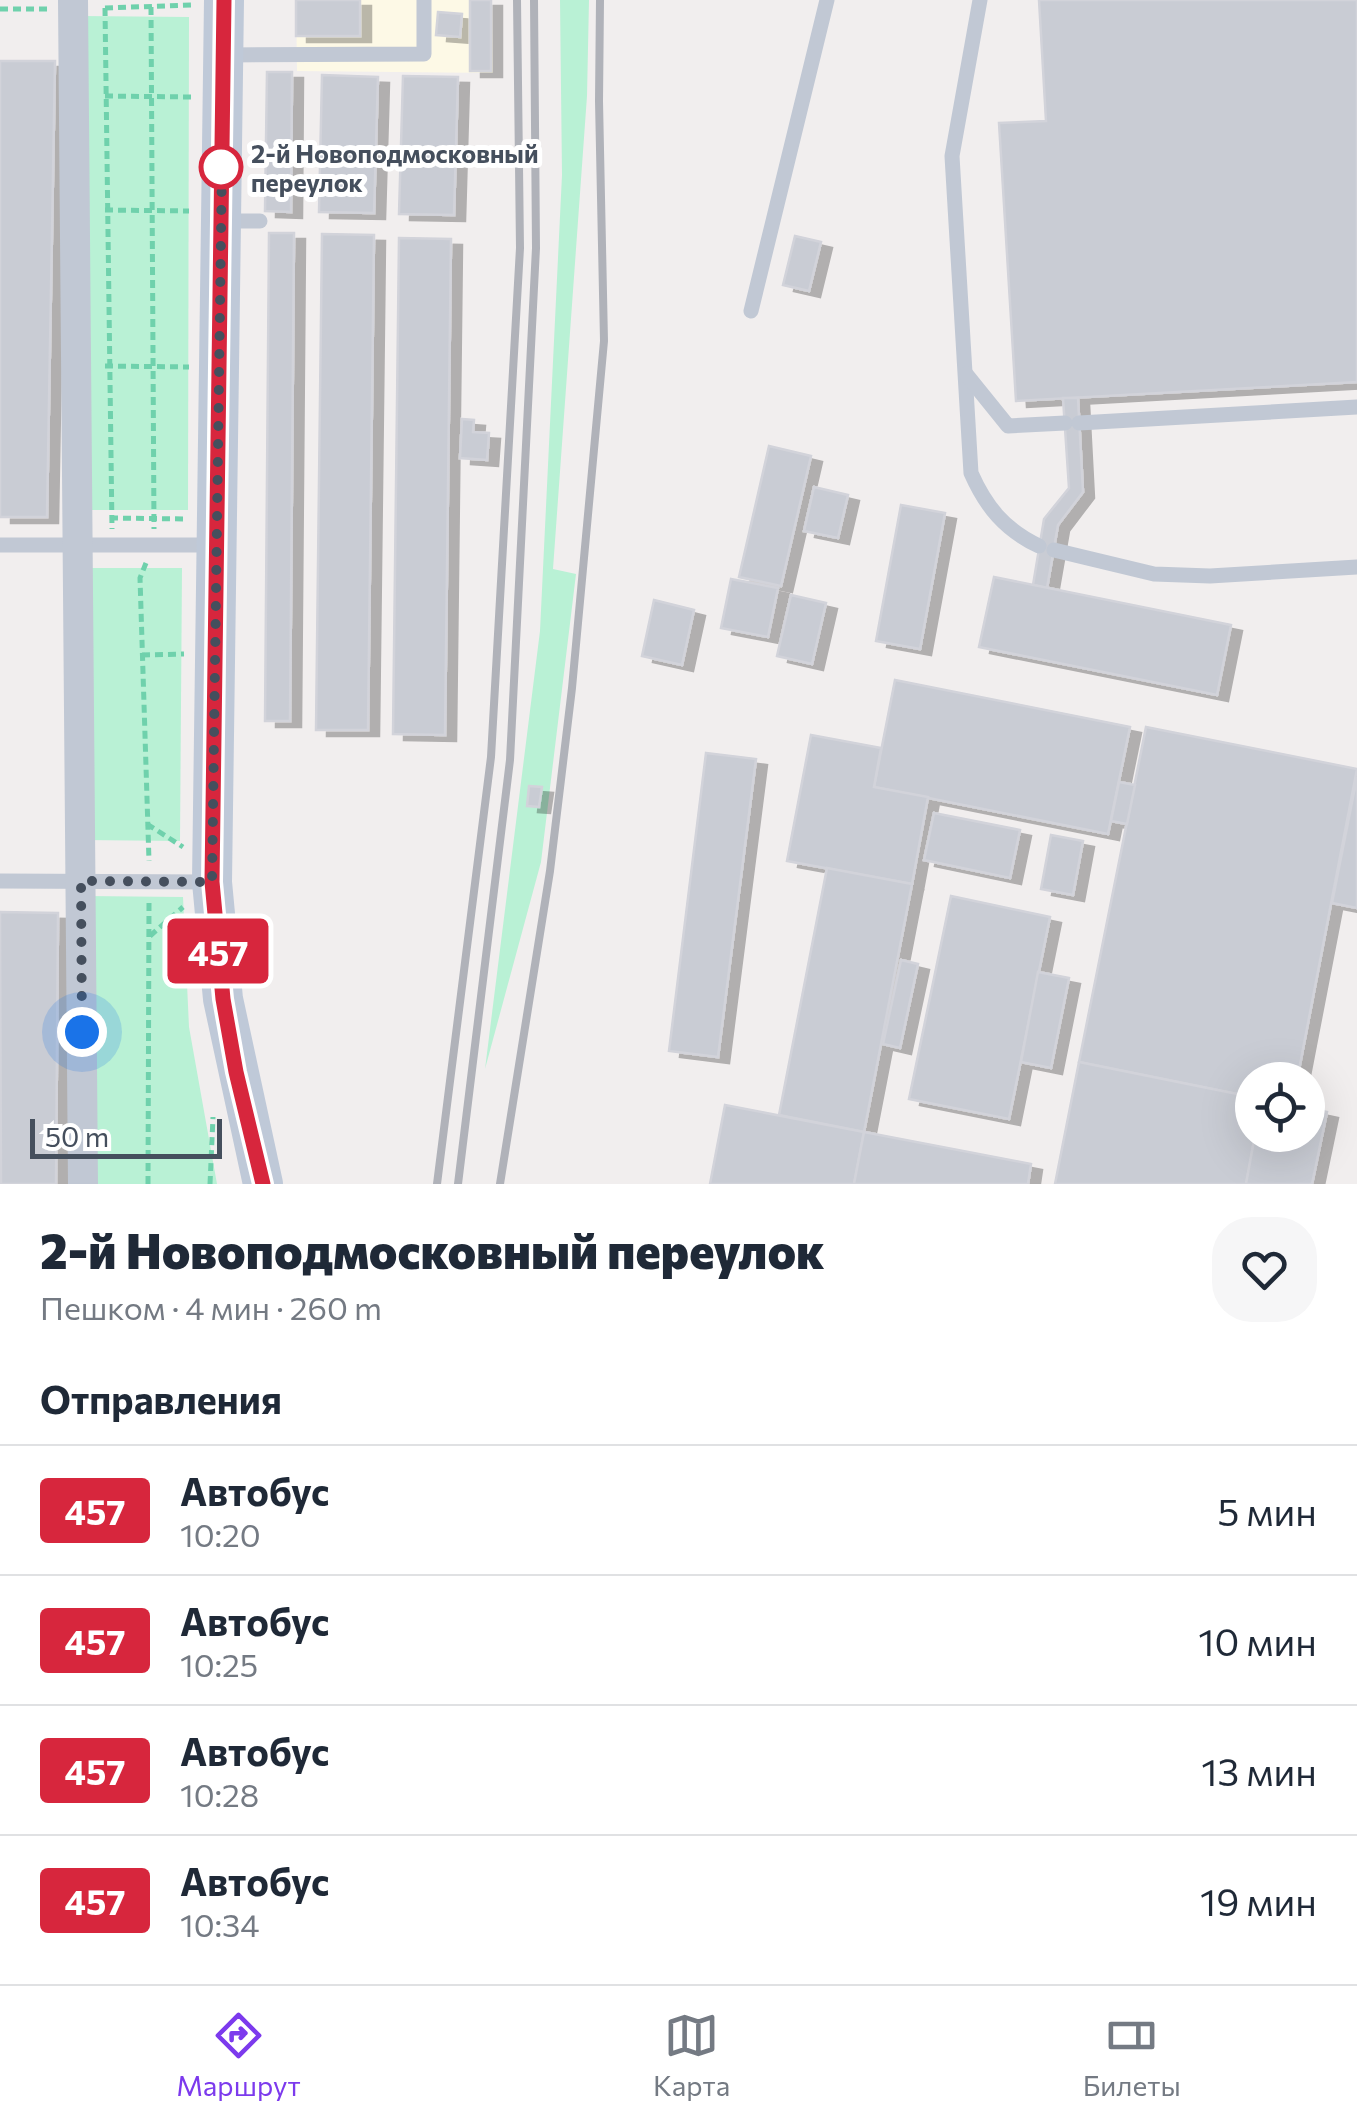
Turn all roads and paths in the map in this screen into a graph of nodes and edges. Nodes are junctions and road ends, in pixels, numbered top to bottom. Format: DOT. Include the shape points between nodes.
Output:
graph roads {
  1 [pos="73,0"];
  2 [pos="224,0"];
  3 [pos="424,0"];
  4 [pos="827,0"];
  5 [pos="980,0"];
  6 [pos="151,7"];
  7 [pos="105,8"];
  8 [pos="223,55"];
  9 [pos="73,95"];
  10 [pos="106,96"];
  11 [pos="152,96"];
  12 [pos="192,97"];
  13 [pos="74,210"];
  14 [pos="107,210"];
  15 [pos="152,210"];
  16 [pos="224,218"];
  17 [pos="751,311"];
  18 [pos="75,366"];
  19 [pos="108,366"];
  20 [pos="192,366"];
  21 [pos="153,367"];
  22 [pos="966,374"];
  23 [pos="1357,407"];
  24 [pos="154,518"];
  25 [pos="204,532"];
  26 [pos="0,545"];
  27 [pos="76,546"];
  28 [pos="1357,567"];
  29 [pos="142,654"];
  30 [pos="193,654"];
  31 [pos="148,824"];
  32 [pos="81,881"];
  33 [pos="198,881"];
  34 [pos="0,882"];
  35 [pos="149,936"];
  36 [pos="214,1112"];
  37 [pos="82,1184"];
  38 [pos="210,1184"];
  39 [pos="263,1184"];
  1 -- 9 [label="street"];
  2 -- 8 [label="main road"];
  3 -- 8 [label="lane" via="424,54"];
  4 -- 17 [label="lane"];
  5 -- 22 [label="lane" via="952,156"];
  6 -- 11 [label="path"];
  7 -- 10 [label="path"];
  8 -- 16 [label="main road"];
  9 -- 10 [label="path"];
  9 -- 13 [label="street"];
  10 -- 11 [label="path"];
  10 -- 14 [label="path"];
  11 -- 12 [label="path"];
  11 -- 15 [label="path"];
  13 -- 14 [label="path"];
  13 -- 18 [label="street"];
  14 -- 15 [label="path"];
  14 -- 19 [label="path"];
  15 -- 16 [label="path"];
  15 -- 21 [label="path"];
  16 -- 25 [label="main road"];
  18 -- 19 [label="path"];
  18 -- 27 [label="street"];
  19 -- 21 [label="path"];
  19 -- 24 [label="path" via="110,518"];
  20 -- 21 [label="path"];
  21 -- 24 [label="path"];
  22 -- 23 [label="lane" via="1008,426"];
  22 -- 28 [label="lane" via="970,473 1001,523 1047,548 1154,574"];
  24 -- 25 [label="path"];
  25 -- 27 [label="lane"];
  25 -- 33 [label="main road"];
  26 -- 27 [label="lane"];
  27 -- 32 [label="street"];
  29 -- 30 [label="path"];
  31 -- 33 [label="path"];
  32 -- 33 [label="lane"];
  32 -- 34 [label="lane"];
  32 -- 37 [label="street"];
  33 -- 35 [label="path"];
  33 -- 39 [label="main road"];
  36 -- 38 [label="path"];
}
